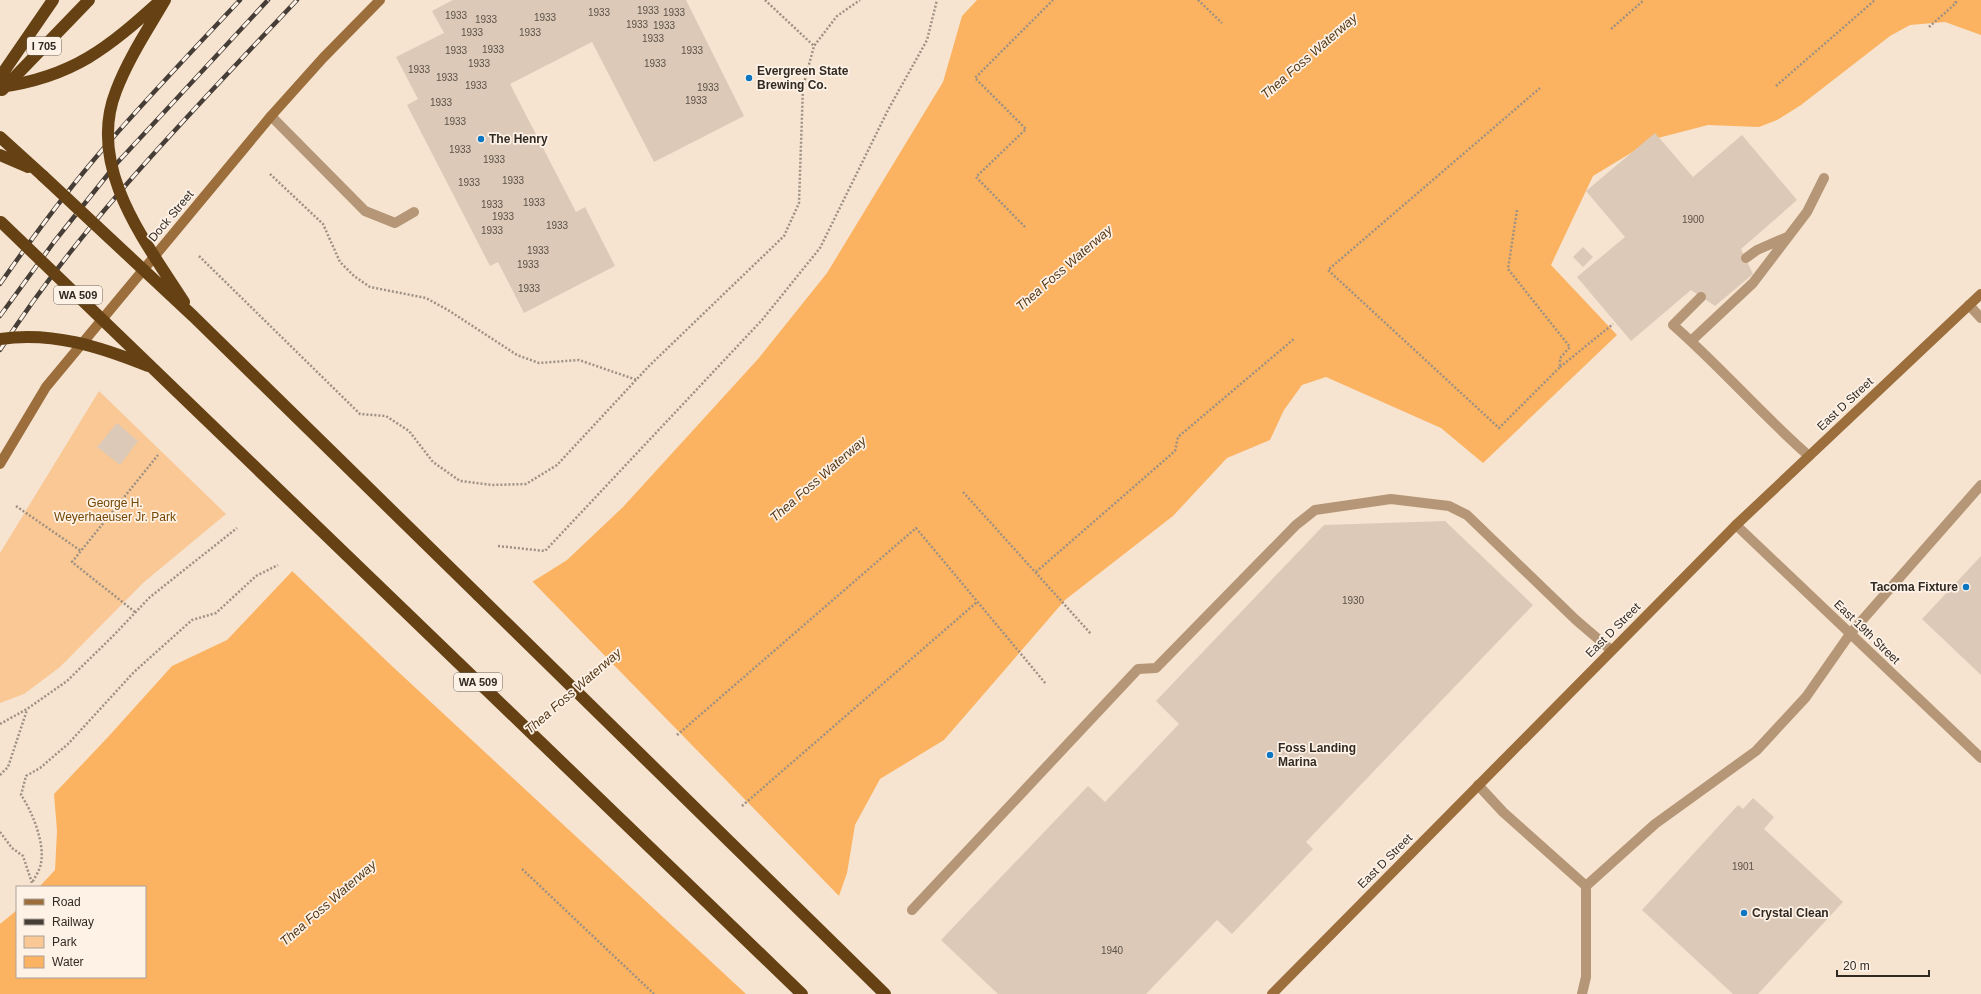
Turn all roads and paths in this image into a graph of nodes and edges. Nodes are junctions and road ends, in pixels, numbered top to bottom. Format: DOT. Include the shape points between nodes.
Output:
graph roads {
  1 [pos="53,0"];
  2 [pos="89,0"];
  3 [pos="162,0"];
  4 [pos="166,0"];
  5 [pos="380,0"];
  6 [pos="765,0"];
  7 [pos="860,0"];
  8 [pos="936,0"];
  9 [pos="1053,0"];
  10 [pos="1198,0"];
  11 [pos="1644,0"];
  12 [pos="1875,0"];
  13 [pos="1955,0"];
  14 [pos="1222,23"];
  15 [pos="1929,28"];
  16 [pos="1611,29"];
  17 [pos="814,46"];
  18 [pos="0,76"];
  19 [pos="1776,86"];
  20 [pos="0,87"];
  21 [pos="1540,88"];
  22 [pos="0,93"];
  23 [pos="271,116"];
  24 [pos="0,137"];
  25 [pos="0,155"];
  26 [pos="270,174"];
  27 [pos="43,176"];
  28 [pos="1824,178"];
  29 [pos="1517,210"];
  30 [pos="414,212"];
  31 [pos="0,221"];
  32 [pos="1025,227"];
  33 [pos="1787,237"];
  34 [pos="199,256"];
  35 [pos="1746,258"];
  36 [pos="1981,294"];
  37 [pos="1701,297"];
  38 [pos="1969,305"];
  39 [pos="193,316"];
  40 [pos="1981,318"];
  41 [pos="1613,324"];
  42 [pos="1295,338"];
  43 [pos="0,339"];
  44 [pos="1691,341"];
  45 [pos="1560,367"];
  46 [pos="155,369"];
  47 [pos="637,380"];
  48 [pos="158,455"];
  49 [pos="1809,456"];
  50 [pos="0,464"];
  51 [pos="1981,486"];
  52 [pos="963,492"];
  53 [pos="16,506"];
  54 [pos="1736,525"];
  55 [pos="237,528"];
  56 [pos="498,546"];
  57 [pos="81,551"];
  58 [pos="278,565"];
  59 [pos="1036,572"];
  60 [pos="977,602"];
  61 [pos="135,612"];
  62 [pos="1092,634"];
  63 [pos="1850,634"];
  64 [pos="1611,650"];
  65 [pos="1046,684"];
  66 [pos="27,709"];
  67 [pos="0,724"];
  68 [pos="677,735"];
  69 [pos="1981,758"];
  70 [pos="0,775"];
  71 [pos="1478,785"];
  72 [pos="742,806"];
  73 [pos="0,832"];
  74 [pos="522,868"];
  75 [pos="1586,886"];
  76 [pos="912,910"];
  77 [pos="654,994"];
  78 [pos="802,994"];
  79 [pos="884,994"];
  80 [pos="1272,994"];
  81 [pos="1582,994"];
  1 -- 18 [label="highway"];
  2 -- 22 [label="highway, I 705"];
  3 -- 20 [label="highway, bridge" via="92,57 48,76 23,84"];
  4 -- 39 [label="highway, bridge" via="126,68 115,92 108,140 112,168 129,212"];
  5 -- 23 [label="street, Dock Street"];
  6 -- 17 [label="path"];
  7 -- 17 [label="path" via="837,16"];
  8 -- 56 [label="path" via="927,40 888,110 820,248 762,320 545,551"];
  9 -- 32 [label="path" via="975,78 1026,129 976,177"];
  10 -- 14 [label="path"];
  11 -- 16 [label="path"];
  12 -- 19 [label="path"];
  13 -- 15 [label="path" via="1956,3"];
  17 -- 47 [label="path" via="803,87 799,202 784,236"];
  21 -- 45 [label="path" via="1328,270 1499,428"];
  23 -- 30 [label="street" via="365,211 395,223"];
  23 -- 50 [label="street, Dock Street" via="46,387"];
  24 -- 27 [label="highway"];
  25 -- 27 [label="highway"];
  26 -- 47 [label="path" via="323,224 340,262 370,287 426,298 518,355 539,363 579,360"];
  27 -- 39 [label="highway, bridge"];
  28 -- 33 [label="street" via="1807,212"];
  29 -- 45 [label="path" via="1508,269 1570,346 1560,358"];
  31 -- 46 [label="highway, WA 509, bridge"];
  33 -- 35 [label="street" via="1757,250"];
  33 -- 44 [label="street" via="1753,284"];
  34 -- 47 [label="path" via="360,414 386,416 409,431 433,462 460,481 492,485 526,484 557,465"];
  36 -- 38 [label="street, East D Street"];
  37 -- 44 [label="street" via="1673,325"];
  38 -- 40 [label="street"];
  38 -- 49 [label="street, East D Street"];
  39 -- 79 [label="highway, bridge"];
  41 -- 45 [label="path"];
  42 -- 59 [label="path" via="1178,438 1175,451"];
  43 -- 46 [label="highway, bridge" via="44,336 66,340 102,349"];
  44 -- 49 [label="street" via="1775,426"];
  46 -- 78 [label="highway, WA 509, bridge"];
  48 -- 57 [label="path"];
  49 -- 54 [label="street, East D Street"];
  51 -- 63 [label="street"];
  52 -- 59 [label="path"];
  53 -- 57 [label="path"];
  54 -- 63 [label="street, East 19th Street"];
  54 -- 64 [label="street, East D Street"];
  55 -- 61 [label="path" via="150,596"];
  57 -- 61 [label="path" via="72,562"];
  58 -- 73 [label="path" via="256,576 216,613 192,620 134,672 68,744 40,768 26,776 21,795 30,809 42,848 41,863 32,883 23,856 12,848"];
  59 -- 62 [label="path"];
  60 -- 65 [label="path"];
  60 -- 68 [label="path" via="916,528"];
  60 -- 72 [label="path"];
  61 -- 66 [label="path" via="67,681"];
  63 -- 69 [label="street, East 19th Street"];
  63 -- 75 [label="street" via="1806,697 1756,750 1655,824"];
  64 -- 71 [label="street, East D Street"];
  64 -- 76 [label="street" via="1576,620 1467,515 1449,506 1391,499 1315,510 1296,525 1156,668 1138,669"];
  66 -- 67 [label="path"];
  66 -- 70 [label="path" via="8,767"];
  71 -- 75 [label="street" via="1503,812"];
  71 -- 80 [label="street, East D Street"];
  74 -- 77 [label="path"];
  75 -- 81 [label="street" via="1586,977"];
}
